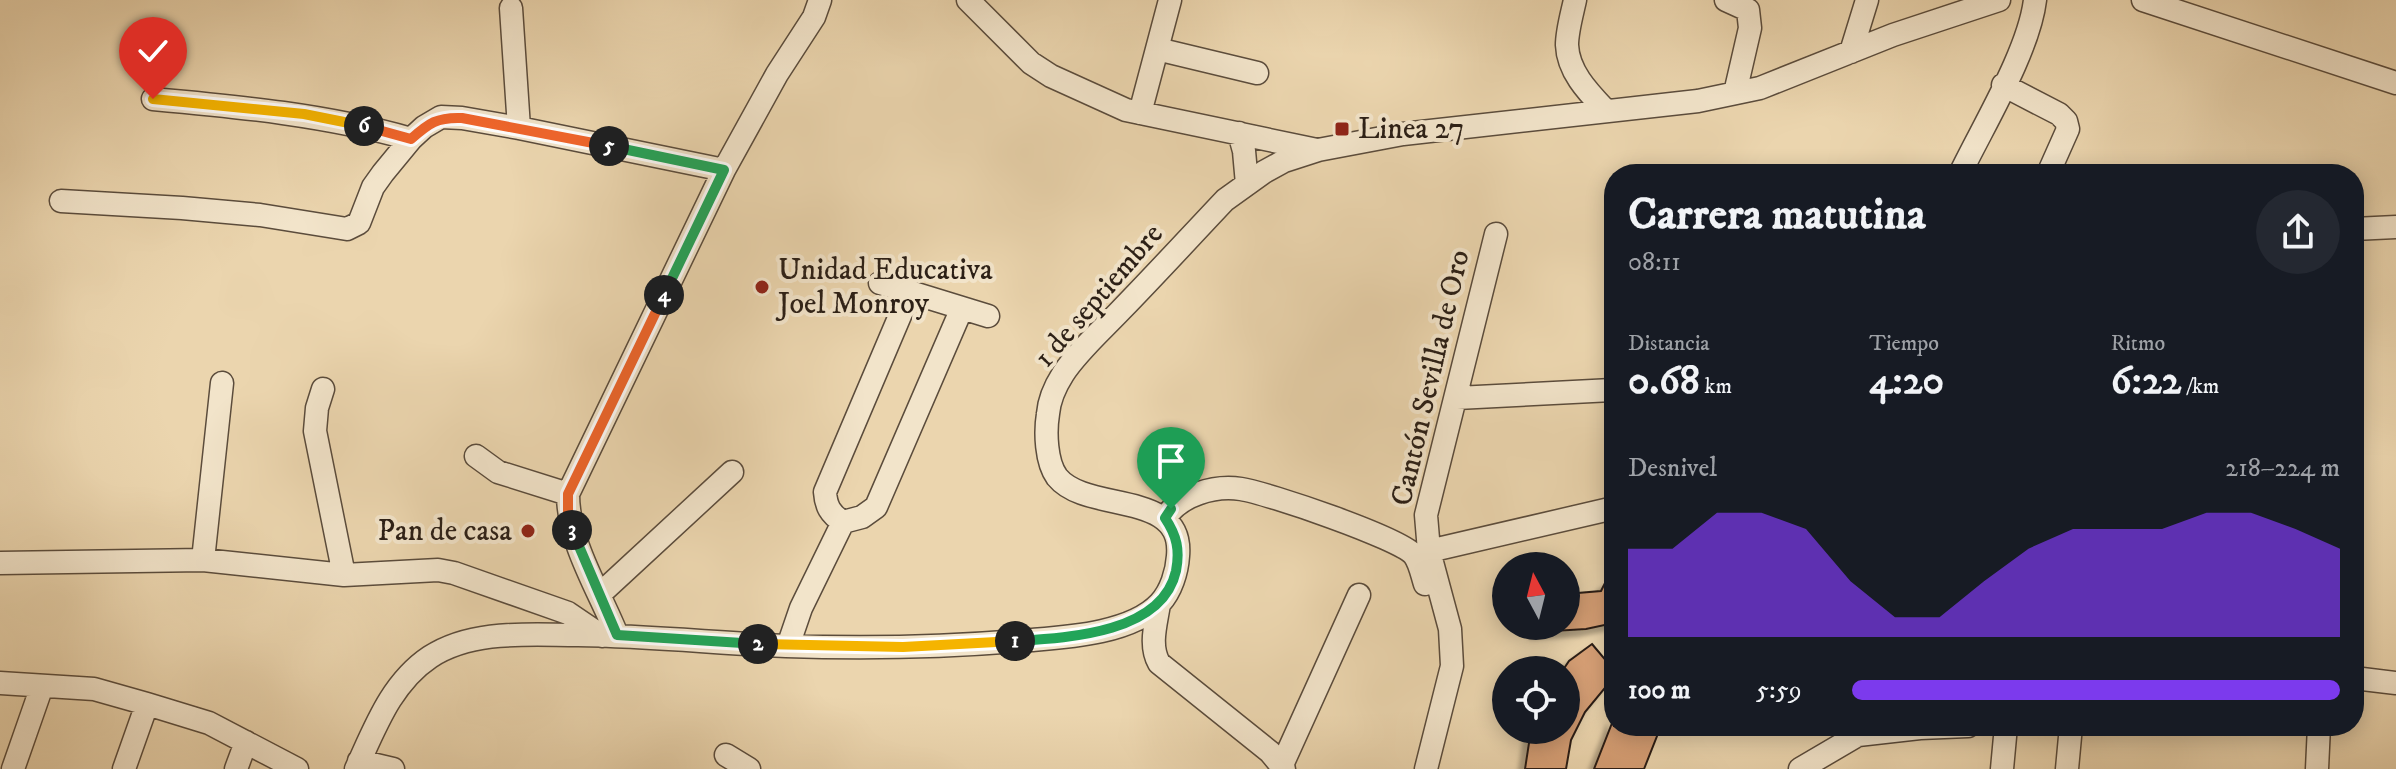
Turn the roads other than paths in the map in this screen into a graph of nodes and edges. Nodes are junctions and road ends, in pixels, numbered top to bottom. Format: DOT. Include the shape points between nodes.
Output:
graph roads {
  1 [pos="820,0"];
  2 [pos="968,0"];
  3 [pos="1170,0"];
  4 [pos="1575,0"];
  5 [pos="1726,0"];
  6 [pos="1867,0"];
  7 [pos="1999,0"];
  8 [pos="2035,0"];
  9 [pos="2143,0"];
  10 [pos="511,8"];
  11 [pos="1157,49"];
  12 [pos="1851,52"];
  13 [pos="1257,73"];
  14 [pos="2396,83"];
  15 [pos="2003,85"];
  16 [pos="1735,93"];
  17 [pos="153,99"];
  18 [pos="1606,111"];
  19 [pos="1140,113"];
  20 [pos="519,128"];
  21 [pos="1239,133"];
  22 [pos="411,139"];
  23 [pos="1318,150"];
  24 [pos="1965,164"];
  25 [pos="2052,164"];
  26 [pos="724,170"];
  27 [pos="1247,184"];
  28 [pos="61,201"];
  29 [pos="2396,227"];
  30 [pos="2364,229"];
  31 [pos="1496,234"];
  32 [pos="880,283"];
  33 [pos="910,292"];
  34 [pos="962,308"];
  35 [pos="988,316"];
  36 [pos="222,383"];
  37 [pos="323,389"];
  38 [pos="1604,390"];
  39 [pos="1457,398"];
  40 [pos="476,456"];
  41 [pos="732,472"];
  42 [pos="568,494"];
  43 [pos="1604,510"];
  44 [pos="1165,518"];
  45 [pos="843,522"];
  46 [pos="1429,551"];
  47 [pos="203,560"];
  48 [pos="0,563"];
  49 [pos="344,575"];
  50 [pos="600,594"];
  51 [pos="1359,595"];
  52 [pos="1159,604"];
  53 [pos="1450,629"];
  54 [pos="609,636"];
  55 [pos="788,646"];
  56 [pos="2364,679"];
  57 [pos="0,683"];
  58 [pos="2396,683"];
  59 [pos="42,686"];
  60 [pos="147,704"];
  61 [pos="1848,736"];
  62 [pos="2005,736"];
  63 [pos="2070,736"];
  64 [pos="2319,736"];
  65 [pos="246,742"];
  66 [pos="726,755"];
  67 [pos="358,765"];
  68 [pos="1283,767"];
  69 [pos="13,769"];
  70 [pos="124,769"];
  71 [pos="236,769"];
  72 [pos="297,769"];
  73 [pos="393,769"];
  74 [pos="749,769"];
  75 [pos="1426,769"];
  76 [pos="1800,769"];
  77 [pos="2002,769"];
  78 [pos="2067,769"];
  79 [pos="2317,769"];
  1 -- 26 [label="street"];
  2 -- 19 [label="street" via="1031,63"];
  3 -- 11 [label="street"];
  4 -- 18 [label="street" via="1567,46 1573,69"];
  5 -- 16 [label="street" via="1748,10 1750,28"];
  6 -- 12 [label="street"];
  7 -- 12 [label="street, 1 de septiembre"];
  8 -- 15 [label="street" via="2033,19"];
  9 -- 14 [label="street"];
  10 -- 20 [label="street"];
  11 -- 13 [label="street"];
  11 -- 19 [label="street"];
  12 -- 16 [label="street, 1 de septiembre"];
  15 -- 24 [label="street"];
  15 -- 25 [label="street" via="2066,121 2068,129"];
  16 -- 18 [label="street, 1 de septiembre"];
  17 -- 22 [label="street" via="304,114"];
  18 -- 23 [label="street, 1 de septiembre" via="1403,134"];
  19 -- 21 [label="street"];
  20 -- 22 [label="street" via="441,117"];
  20 -- 26 [label="street"];
  21 -- 23 [label="street"];
  21 -- 27 [label="street"];
  22 -- 28 [label="street" via="373,187 359,223 347,229 213,211"];
  23 -- 27 [label="street, 1 de septiembre" via="1284,161"];
  26 -- 42 [label="street"];
  27 -- 44 [label="street, 1 de septiembre" via="1225,200 1063,373 1048,413 1049,459 1056,476 1072,489"];
  29 -- 30 [label="street"];
  31 -- 39 [label="street, Cantón Sevilla de Oro"];
  32 -- 33 [label="street"];
  33 -- 34 [label="street"];
  33 -- 45 [label="street" via="825,492 833,516"];
  34 -- 35 [label="street"];
  34 -- 45 [label="street" via="876,507"];
  36 -- 47 [label="street"];
  37 -- 49 [label="street" via="315,431"];
  38 -- 39 [label="street"];
  39 -- 46 [label="street, Cantón Sevilla de Oro" via="1426,515"];
  40 -- 42 [label="street" via="498,472"];
  41 -- 50 [label="street"];
  42 -- 50 [label="street" via="575,541"];
  43 -- 46 [label="street"];
  44 -- 52 [label="street" via="1179,553 1175,575"];
  44 -- 53 [label="street" via="1186,498 1240,489 1341,520 1413,555 1437,617"];
  45 -- 55 [label="street"];
  46 -- 53 [label="street, Cantón Sevilla de Oro"];
  47 -- 48 [label="street"];
  47 -- 49 [label="street"];
  49 -- 54 [label="street" via="454,573 568,613"];
  50 -- 54 [label="street"];
  51 -- 68 [label="street"];
  52 -- 55 [label="street" via="1117,626 1076,636 903,647"];
  52 -- 68 [label="street" via="1153,653 1159,663"];
  53 -- 75 [label="street, Cantón Sevilla de Oro" via="1452,666"];
  54 -- 55 [label="street"];
  54 -- 67 [label="street" via="495,637 433,655 405,678 387,704"];
  56 -- 58 [label="street"];
  57 -- 59 [label="street"];
  59 -- 60 [label="street" via="94,689"];
  59 -- 69 [label="street"];
  60 -- 65 [label="street" via="209,723"];
  60 -- 70 [label="street"];
  61 -- 76 [label="street"];
  62 -- 77 [label="street"];
  63 -- 78 [label="street"];
  64 -- 79 [label="street"];
  65 -- 71 [label="street"];
  65 -- 72 [label="street"];
  66 -- 74 [label="street"];
  67 -- 73 [label="street"];
}
